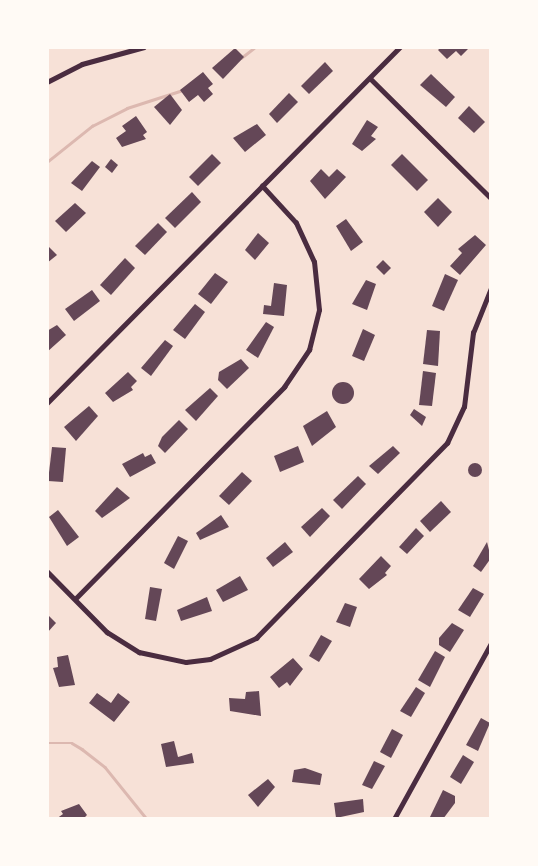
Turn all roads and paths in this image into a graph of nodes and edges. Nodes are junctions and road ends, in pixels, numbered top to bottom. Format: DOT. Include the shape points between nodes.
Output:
graph roads {
  1 [pos="144,47"];
  2 [pos="400,47"];
  3 [pos="370,78"];
  4 [pos="47,82"];
  5 [pos="262,186"];
  6 [pos="491,198"];
  7 [pos="491,288"];
  8 [pos="47,403"];
  9 [pos="47,571"];
  10 [pos="75,599"];
  11 [pos="491,643"];
  12 [pos="394,819"];
  1 -- 4 [label="street" via="82,64"];
  2 -- 3 [label="street"];
  3 -- 5 [label="street"];
  3 -- 6 [label="street"];
  5 -- 8 [label="street"];
  5 -- 10 [label="street" via="296,223 314,262 319,310 309,350 285,387"];
  7 -- 10 [label="street" via="474,333 464,407 447,443 256,638 210,659 162,660 118,640"];
  9 -- 10 [label="street"];
  11 -- 12 [label="street"];
}
